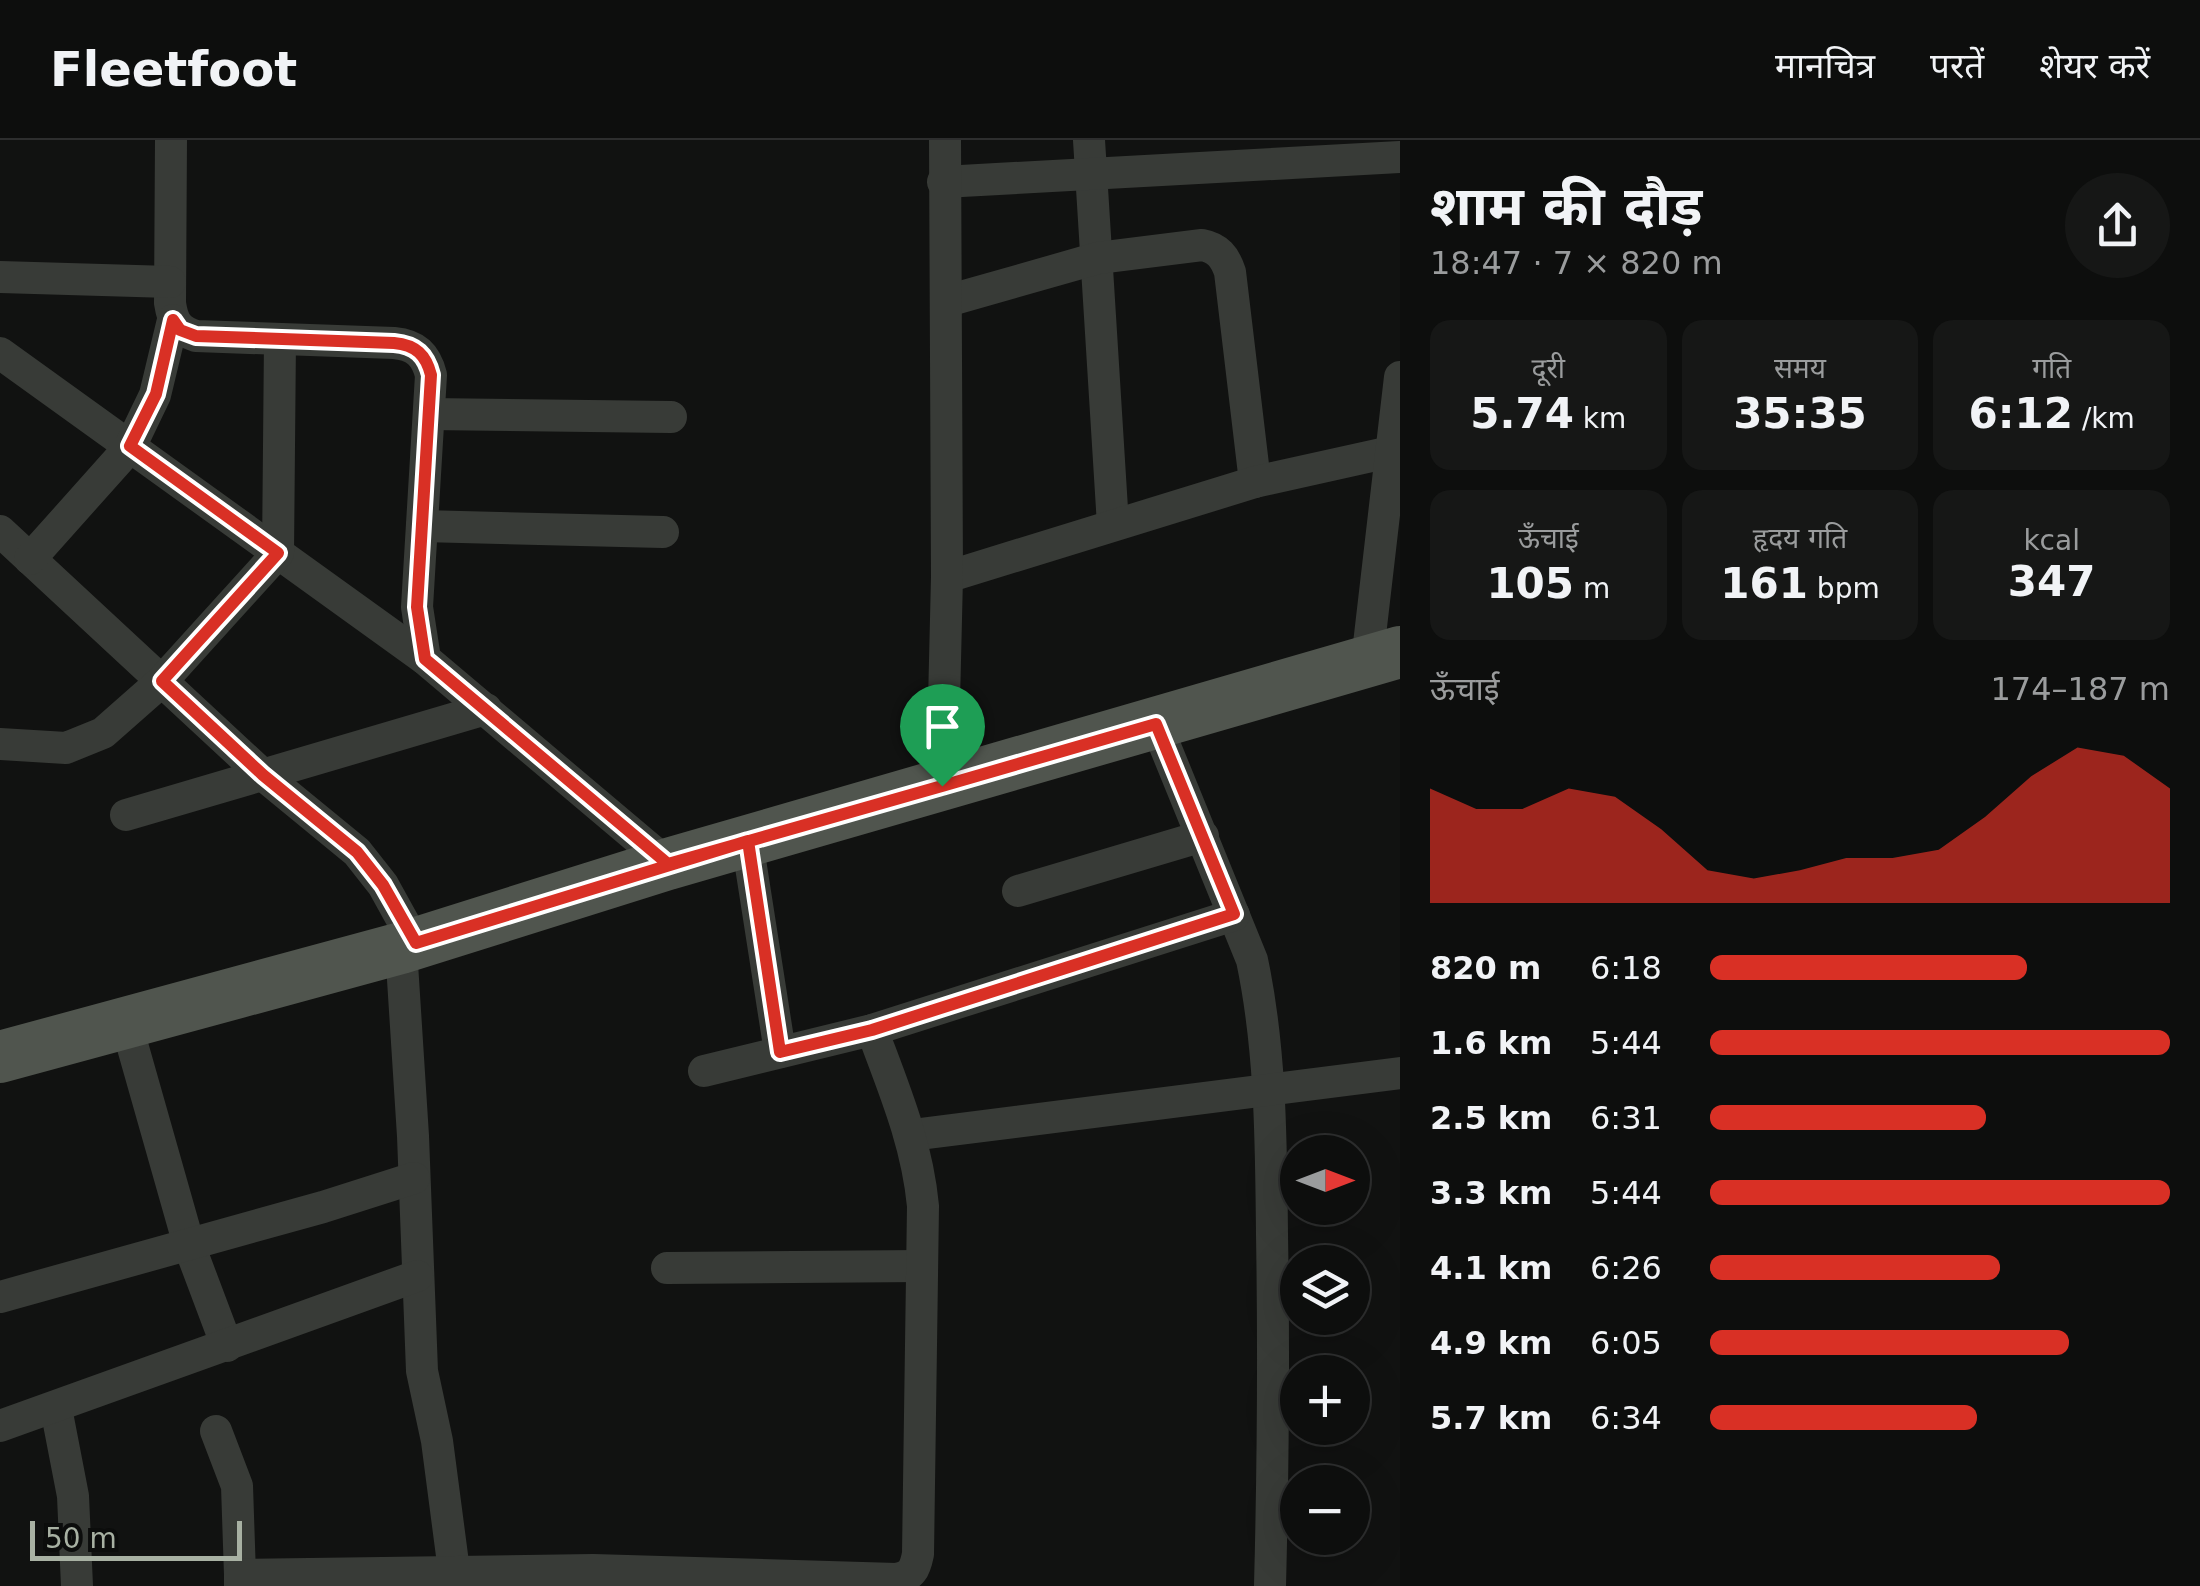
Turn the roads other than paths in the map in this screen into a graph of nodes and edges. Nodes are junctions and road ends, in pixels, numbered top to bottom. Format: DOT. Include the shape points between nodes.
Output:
graph roads {
  1 [pos="171,140"];
  2 [pos="945,140"];
  3 [pos="1089,156"];
  4 [pos="1400,157"];
  5 [pos="944,182"];
  6 [pos="1098,258"];
  7 [pos="0,277"];
  8 [pos="170,282"];
  9 [pos="947,301"];
  10 [pos="173,320"];
  11 [pos="280,339"];
  12 [pos="0,353"];
  13 [pos="1400,378"];
  14 [pos="428,414"];
  15 [pos="671,417"];
  16 [pos="130,446"];
  17 [pos="1390,452"];
  18 [pos="1255,482"];
  19 [pos="1113,524"];
  20 [pos="422,526"];
  21 [pos="0,531"];
  22 [pos="663,532"];
  23 [pos="278,553"];
  24 [pos="30,559"];
  25 [pos="947,577"];
  26 [pos="1384,656"];
  27 [pos="425,659"];
  28 [pos="162,681"];
  29 [pos="486,708"];
  30 [pos="1156,724"];
  31 [pos="0,744"];
  32 [pos="263,775"];
  33 [pos="942,786"];
  34 [pos="126,815"];
  35 [pos="1204,836"];
  36 [pos="748,841"];
  37 [pos="668,864"];
  38 [pos="1018,891"];
  39 [pos="1234,914"];
  40 [pos="408,945"];
  41 [pos="126,1023"];
  42 [pos="872,1030"];
  43 [pos="780,1052"];
  44 [pos="0,1057"];
  45 [pos="704,1071"];
  46 [pos="1400,1073"];
  47 [pos="1268,1089"];
  48 [pos="912,1136"];
  49 [pos="414,1178"];
  50 [pos="189,1245"];
  51 [pos="922,1266"];
  52 [pos="667,1268"];
  53 [pos="417,1276"];
  54 [pos="0,1297"];
  55 [pos="228,1346"];
  56 [pos="56,1408"];
  57 [pos="0,1426"];
  58 [pos="216,1431"];
  59 [pos="455,1579"];
  60 [pos="240,1580"];
  61 [pos="77,1586"];
  62 [pos="1270,1586"];
  1 -- 8 [label="street"];
  2 -- 5 [label="street"];
  3 -- 4 [label="street"];
  3 -- 5 [label="street"];
  3 -- 6 [label="street"];
  5 -- 9 [label="street"];
  6 -- 9 [label="street"];
  6 -- 18 [label="street" via="1202,245 1226,259"];
  6 -- 19 [label="street"];
  7 -- 8 [label="street"];
  8 -- 10 [label="street"];
  9 -- 25 [label="street"];
  10 -- 11 [label="street" via="196,336"];
  10 -- 16 [label="street" via="156,394"];
  11 -- 14 [label="street" via="394,343 417,350 431,375"];
  11 -- 23 [label="street"];
  12 -- 16 [label="street"];
  13 -- 17 [label="street"];
  14 -- 15 [label="street"];
  14 -- 20 [label="street"];
  16 -- 23 [label="street"];
  16 -- 24 [label="street"];
  17 -- 18 [label="street"];
  17 -- 26 [label="street"];
  18 -- 19 [label="street"];
  19 -- 25 [label="street"];
  20 -- 22 [label="street"];
  20 -- 27 [label="street" via="417,607"];
  21 -- 24 [label="street"];
  23 -- 27 [label="street"];
  23 -- 28 [label="street"];
  24 -- 28 [label="street"];
  25 -- 33 [label="street"];
  26 -- 30 [label="main road"];
  27 -- 29 [label="street"];
  28 -- 31 [label="street" via="86,742 66,748"];
  28 -- 32 [label="street"];
  29 -- 32 [label="street"];
  29 -- 37 [label="street"];
  30 -- 33 [label="main road"];
  30 -- 35 [label="street"];
  32 -- 34 [label="street"];
  32 -- 40 [label="street" via="357,852 383,885"];
  33 -- 36 [label="main road"];
  35 -- 38 [label="street"];
  35 -- 39 [label="street"];
  36 -- 37 [label="main road"];
  36 -- 43 [label="street"];
  37 -- 40 [label="main road"];
  39 -- 42 [label="street"];
  39 -- 47 [label="street" via="1260,996"];
  40 -- 41 [label="main road"];
  40 -- 49 [label="street"];
  41 -- 44 [label="main road"];
  41 -- 50 [label="street"];
  42 -- 43 [label="street"];
  42 -- 48 [label="street"];
  43 -- 45 [label="street"];
  46 -- 47 [label="street"];
  47 -- 48 [label="street"];
  47 -- 62 [label="street"];
  48 -- 51 [label="street" via="920,1166"];
  49 -- 50 [label="street"];
  49 -- 53 [label="street"];
  50 -- 54 [label="street"];
  50 -- 55 [label="street"];
  51 -- 52 [label="street"];
  51 -- 59 [label="street" via="918,1554 908,1576 594,1570"];
  53 -- 55 [label="street"];
  53 -- 59 [label="street" via="422,1371"];
  55 -- 56 [label="street"];
  56 -- 57 [label="street"];
  56 -- 61 [label="street" via="73,1496"];
  58 -- 60 [label="street" via="237,1486"];
  59 -- 60 [label="street"];
}
